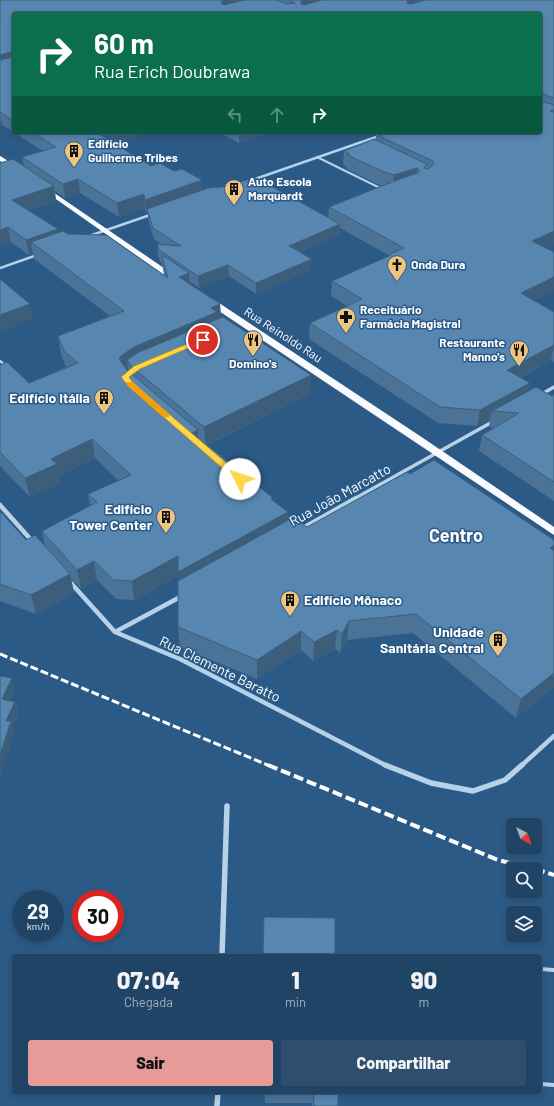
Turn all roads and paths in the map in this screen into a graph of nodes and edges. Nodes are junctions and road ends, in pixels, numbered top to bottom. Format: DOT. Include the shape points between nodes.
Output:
graph roads {
  1 [pos="384,134"];
  2 [pos="358,143"];
  3 [pos="363,145"];
  4 [pos="317,157"];
  5 [pos="0,158"];
  6 [pos="8,163"];
  7 [pos="0,166"];
  8 [pos="20,172"];
  9 [pos="39,185"];
  10 [pos="227,188"];
  11 [pos="382,189"];
  12 [pos="160,212"];
  13 [pos="106,231"];
  14 [pos="84,238"];
  15 [pos="44,252"];
  16 [pos="0,268"];
  17 [pos="179,280"];
  18 [pos="205,298"];
  19 [pos="0,361"];
  20 [pos="8,368"];
  21 [pos="554,387"];
  22 [pos="541,394"];
  23 [pos="501,417"];
  24 [pos="438,452"];
  25 [pos="0,505"];
  26 [pos="300,530"];
  27 [pos="554,532"];
  28 [pos="37,545"];
  29 [pos="68,580"];
  30 [pos="183,595"];
  31 [pos="115,632"];
  32 [pos="554,736"];
  33 [pos="227,806"];
  34 [pos="222,954"];
  35 [pos="542,969"];
  36 [pos="554,970"];
  37 [pos="542,1084"];
  38 [pos="554,1085"];
  39 [pos="218,1094"];
  40 [pos="217,1106"];
  1 -- 2 [label="street"];
  2 -- 3 [label="lane"];
  2 -- 4 [label="street"];
  4 -- 10 [label="street"];
  4 -- 11 [label="lane"];
  5 -- 6 [label="main road"];
  6 -- 7 [label="street"];
  6 -- 8 [label="main road"];
  9 -- 13 [label="main road"];
  12 -- 13 [label="street"];
  13 -- 14 [label="street"];
  13 -- 17 [label="main road"];
  15 -- 16 [label="street"];
  18 -- 24 [label="main road, Rua Reinoldo Rau" via="239,325"];
  19 -- 20 [label="lane"];
  21 -- 22 [label="street"];
  23 -- 24 [label="street, Rua João Marcatto"];
  24 -- 26 [label="street, Rua João Marcatto"];
  24 -- 27 [label="main road, Rua Reinoldo Rau"];
  25 -- 28 [label="street"];
  29 -- 31 [label="street, Rua Clemente Baratto"];
  30 -- 31 [label="street"];
  31 -- 32 [label="street, Rua Clemente Baratto" via="180,659 388,766 431,783 473,791 505,780"];
  33 -- 34 [label="street"];
  35 -- 36 [label="lane"];
  37 -- 38 [label="lane"];
  39 -- 40 [label="street"];
}
